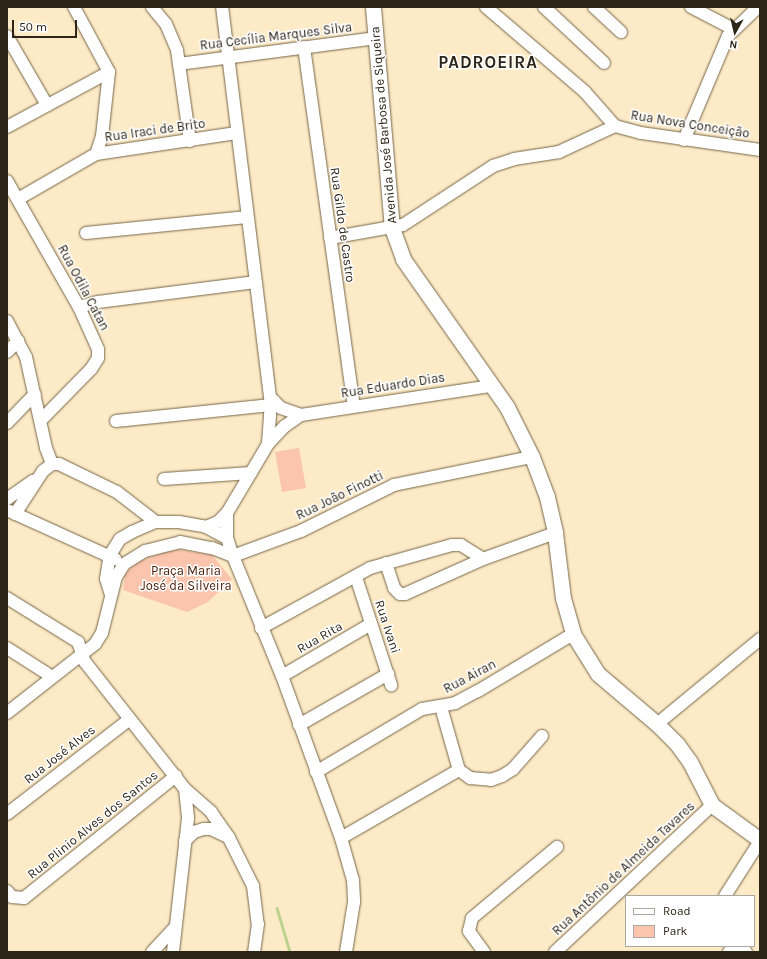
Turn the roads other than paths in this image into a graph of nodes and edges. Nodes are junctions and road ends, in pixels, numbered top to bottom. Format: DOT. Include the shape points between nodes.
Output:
graph roads {
  1 [pos="74,7"];
  2 [pos="152,7"];
  3 [pos="222,7"];
  4 [pos="374,7"];
  5 [pos="486,7"];
  6 [pos="544,7"];
  7 [pos="594,7"];
  8 [pos="691,7"];
  9 [pos="758,7"];
  10 [pos="734,28"];
  11 [pos="621,32"];
  12 [pos="7,36"];
  13 [pos="376,38"];
  14 [pos="304,47"];
  15 [pos="226,57"];
  16 [pos="604,63"];
  17 [pos="179,64"];
  18 [pos="109,72"];
  19 [pos="47,105"];
  20 [pos="615,126"];
  21 [pos="7,127"];
  22 [pos="236,133"];
  23 [pos="684,140"];
  24 [pos="190,141"];
  25 [pos="760,150"];
  26 [pos="96,154"];
  27 [pos="7,181"];
  28 [pos="18,200"];
  29 [pos="247,217"];
  30 [pos="392,228"];
  31 [pos="86,233"];
  32 [pos="330,238"];
  33 [pos="256,282"];
  34 [pos="79,307"];
  35 [pos="7,321"];
  36 [pos="18,341"];
  37 [pos="7,352"];
  38 [pos="490,386"];
  39 [pos="35,394"];
  40 [pos="271,401"];
  41 [pos="354,406"];
  42 [pos="301,415"];
  43 [pos="41,420"];
  44 [pos="116,421"];
  45 [pos="7,423"];
  46 [pos="268,444"];
  47 [pos="532,457"];
  48 [pos="52,464"];
  49 [pos="251,473"];
  50 [pos="39,477"];
  51 [pos="164,480"];
  52 [pos="7,499"];
  53 [pos="11,512"];
  54 [pos="227,513"];
  55 [pos="156,522"];
  56 [pos="206,527"];
  57 [pos="555,533"];
  58 [pos="227,538"];
  59 [pos="110,555"];
  60 [pos="233,556"];
  61 [pos="483,559"];
  62 [pos="386,563"];
  63 [pos="124,564"];
  64 [pos="356,577"];
  65 [pos="110,595"];
  66 [pos="7,598"];
  67 [pos="371,624"];
  68 [pos="261,628"];
  69 [pos="573,634"];
  70 [pos="760,639"];
  71 [pos="7,648"];
  72 [pos="84,654"];
  73 [pos="51,676"];
  74 [pos="282,676"];
  75 [pos="441,707"];
  76 [pos="7,713"];
  77 [pos="130,719"];
  78 [pos="657,724"];
  79 [pos="299,725"];
  80 [pos="542,736"];
  81 [pos="459,770"];
  82 [pos="316,772"];
  83 [pos="176,776"];
  84 [pos="185,789"];
  85 [pos="712,806"];
  86 [pos="7,814"];
  87 [pos="229,838"];
  88 [pos="341,838"];
  89 [pos="184,841"];
  90 [pos="760,841"];
  91 [pos="557,847"];
  92 [pos="7,891"];
  93 [pos="726,895"];
  94 [pos="174,928"];
  95 [pos="152,952"];
  96 [pos="173,952"];
  97 [pos="254,952"];
  98 [pos="346,952"];
  99 [pos="484,952"];
  100 [pos="555,952"];
  101 [pos="730,952"];
  102 [pos="744,952"];
  1 -- 18 [label="street"];
  2 -- 17 [label="street" via="173,37"];
  3 -- 15 [label="street"];
  4 -- 13 [label="main road, Avenida José Barbosa de Siqueira"];
  5 -- 20 [label="street" via="585,92"];
  6 -- 16 [label="street"];
  7 -- 11 [label="street"];
  8 -- 10 [label="street"];
  9 -- 10 [label="street"];
  10 -- 23 [label="street"];
  12 -- 19 [label="street"];
  13 -- 14 [label="street, Rua Cecília Marques Silva"];
  13 -- 30 [label="main road, Avenida José Barbosa de Siqueira"];
  14 -- 15 [label="street, Rua Cecília Marques Silva"];
  14 -- 32 [label="street, Rua Gildo de Castro"];
  15 -- 17 [label="street, Rua Cecília Marques Silva"];
  15 -- 22 [label="street"];
  17 -- 24 [label="street"];
  18 -- 19 [label="street"];
  18 -- 26 [label="street" via="103,128"];
  19 -- 21 [label="street"];
  20 -- 23 [label="street, Rua Nova Conceição"];
  20 -- 30 [label="street" via="559,152 514,159 493,166 469,179 412,220"];
  22 -- 24 [label="street, Rua Iraci de Brito"];
  22 -- 29 [label="street"];
  23 -- 25 [label="street, Rua Nova Conceição"];
  24 -- 26 [label="street, Rua Iraci de Brito"];
  26 -- 28 [label="street, Rua Iraci de Brito"];
  27 -- 28 [label="street, Rua Odila Catan"];
  28 -- 34 [label="street, Rua Odila Catan"];
  29 -- 31 [label="street"];
  29 -- 33 [label="street"];
  30 -- 32 [label="street"];
  30 -- 38 [label="main road, Avenida José Barbosa de Siqueira" via="403,259 453,328"];
  32 -- 41 [label="street, Rua Gildo de Castro"];
  33 -- 34 [label="street"];
  33 -- 40 [label="street"];
  34 -- 43 [label="street, Rua Odila Catan" via="98,348 98,358 92,369"];
  35 -- 36 [label="street"];
  36 -- 37 [label="street"];
  36 -- 39 [label="street" via="26,357"];
  38 -- 41 [label="street, Rua Eduardo Dias"];
  38 -- 47 [label="main road, Avenida José Barbosa de Siqueira" via="507,407"];
  39 -- 43 [label="street"];
  39 -- 45 [label="street"];
  40 -- 42 [label="street, Rua Eduardo Dias" via="281,408"];
  40 -- 44 [label="street"];
  40 -- 46 [label="street"];
  41 -- 42 [label="street, Rua Eduardo Dias"];
  42 -- 46 [label="street, Rua Eduardo Dias" via="285,426"];
  43 -- 48 [label="street"];
  46 -- 49 [label="street"];
  47 -- 57 [label="main road, Avenida José Barbosa de Siqueira" via="547,496"];
  47 -- 60 [label="street, Rua João Finotti" via="394,485 301,531"];
  48 -- 50 [label="street"];
  48 -- 55 [label="street" via="66,465 97,480 136,505"];
  49 -- 51 [label="street"];
  49 -- 54 [label="street"];
  50 -- 52 [label="street"];
  50 -- 53 [label="street"];
  53 -- 59 [label="street"];
  54 -- 56 [label="street" via="218,522"];
  54 -- 58 [label="street"];
  55 -- 56 [label="street" via="179,522"];
  55 -- 59 [label="street" via="120,539"];
  56 -- 58 [label="street"];
  57 -- 61 [label="street"];
  57 -- 69 [label="main road, Avenida José Barbosa de Siqueira" via="560,600"];
  58 -- 60 [label="street"];
  59 -- 63 [label="street"];
  59 -- 65 [label="street" via="106,579"];
  60 -- 63 [label="street" via="207,546 180,542 145,550"];
  60 -- 68 [label="street"];
  61 -- 62 [label="street" via="461,546 452,545"];
  61 -- 62 [label="street" via="405,594 400,594 394,588"];
  62 -- 64 [label="street" via="370,568"];
  63 -- 65 [label="street"];
  64 -- 67 [label="street, Rua Ivani"];
  64 -- 68 [label="street"];
  65 -- 72 [label="street" via="102,633"];
  66 -- 72 [label="street" via="78,642"];
  67 -- 74 [label="street, Rua Rita"];
  67 -- 79 [label="street, Rua Ivani" via="390,679"];
  68 -- 74 [label="street"];
  69 -- 75 [label="street, Rua Airan" via="478,691"];
  69 -- 78 [label="main road, Avenida José Barbosa de Siqueira" via="598,674"];
  70 -- 78 [label="street"];
  71 -- 73 [label="street"];
  72 -- 73 [label="street"];
  72 -- 77 [label="street" via="85,662"];
  73 -- 76 [label="street"];
  74 -- 79 [label="street"];
  75 -- 81 [label="street"];
  75 -- 82 [label="street, Rua Airan" via="422,709"];
  77 -- 83 [label="street"];
  77 -- 86 [label="street, Rua José Alves"];
  78 -- 85 [label="main road, Avenida José Barbosa de Siqueira" via="690,762"];
  79 -- 82 [label="street"];
  80 -- 81 [label="street" via="513,769 502,776 480,780"];
  81 -- 88 [label="street"];
  82 -- 88 [label="street"];
  83 -- 84 [label="street"];
  83 -- 92 [label="street, Rua Plinio Alves dos Santos" via="24,898 12,897"];
  84 -- 87 [label="street" via="207,808"];
  84 -- 89 [label="street" via="188,804"];
  85 -- 90 [label="main road, Avenida José Barbosa de Siqueira"];
  85 -- 100 [label="street, Rua Antônio de Almeida Tavares"];
  87 -- 89 [label="street" via="211,829 204,829 194,832"];
  87 -- 97 [label="street" via="253,886 258,924"];
  88 -- 98 [label="street" via="353,880 354,902"];
  89 -- 94 [label="street"];
  90 -- 93 [label="street"];
  91 -- 99 [label="street" via="472,918 469,931"];
  94 -- 95 [label="street"];
  94 -- 96 [label="street"];
  101 -- 102 [label="main road"];
}
